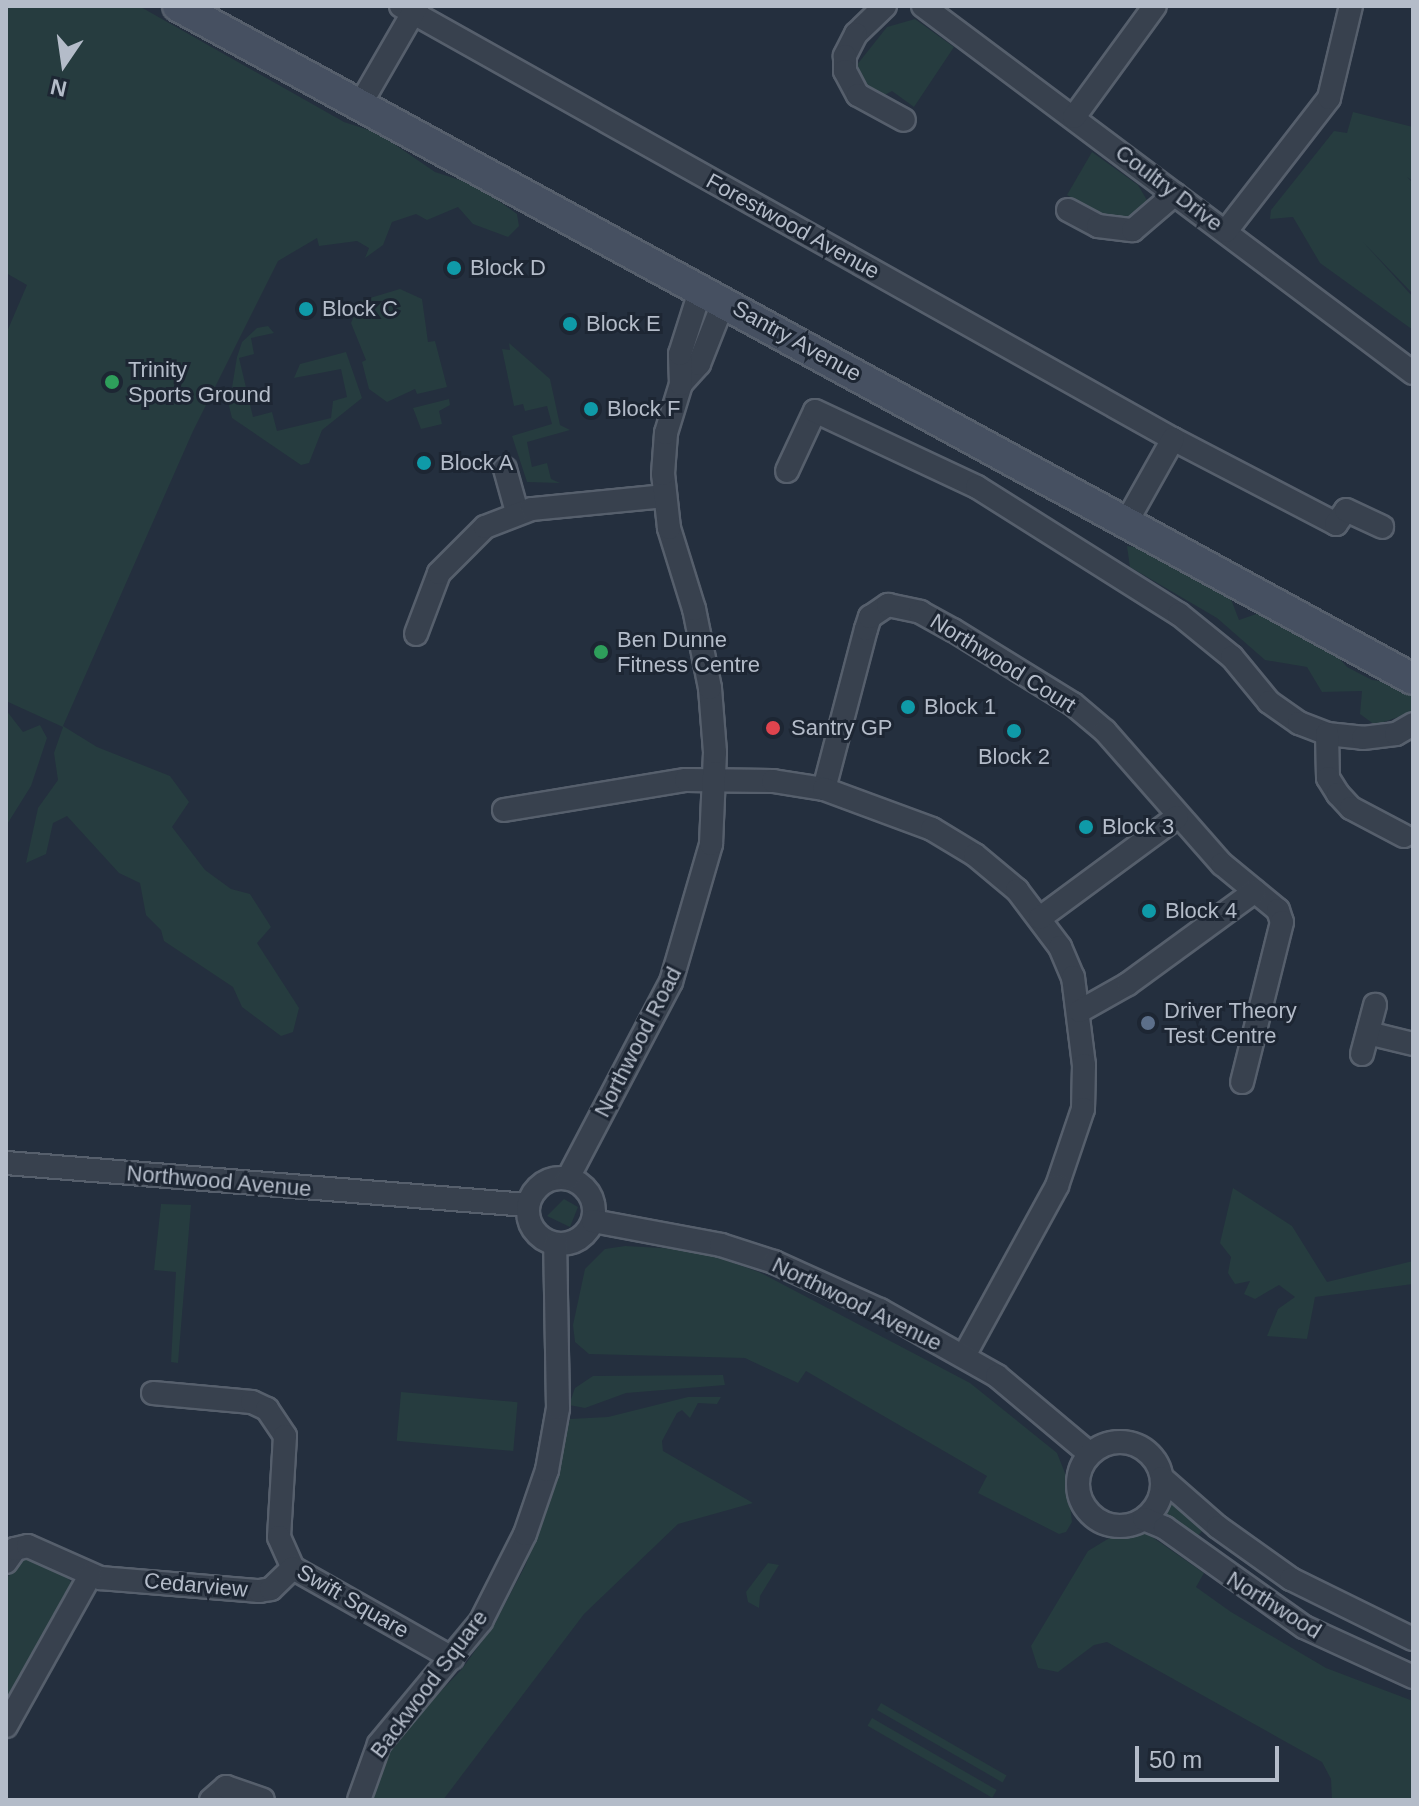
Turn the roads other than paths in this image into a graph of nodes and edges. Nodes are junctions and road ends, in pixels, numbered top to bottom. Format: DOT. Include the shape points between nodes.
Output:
graph roads {
  1 [pos="178,6"];
  2 [pos="885,6"];
  3 [pos="923,6"];
  4 [pos="1155,6"];
  5 [pos="1351,6"];
  6 [pos="410,8"];
  7 [pos="361,103"];
  8 [pos="1074,117"];
  9 [pos="904,120"];
  10 [pos="1175,194"];
  11 [pos="1068,210"];
  12 [pos="1226,231"];
  13 [pos="712,294"];
  14 [pos="1413,373"];
  15 [pos="1173,439"];
  16 [pos="505,469"];
  17 [pos="787,471"];
  18 [pos="664,496"];
  19 [pos="517,512"];
  20 [pos="1127,521"];
  21 [pos="1382,527"];
  22 [pos="416,634"];
  23 [pos="1413,679"];
  24 [pos="1413,724"];
  25 [pos="1327,734"];
  26 [pos="716,780"];
  27 [pos="824,789"];
  28 [pos="504,810"];
  29 [pos="1177,817"];
  30 [pos="1404,836"];
  31 [pos="1255,891"];
  32 [pos="1040,918"];
  33 [pos="1375,1005"];
  34 [pos="1080,1011"];
  35 [pos="1413,1044"];
  36 [pos="1242,1082"];
  37 [pos="6,1163"];
  38 [pos="568,1178"];
  39 [pos="527,1205"];
  40 [pos="593,1221"];
  41 [pos="555,1244"];
  42 [pos="964,1356"];
  43 [pos="153,1393"];
  44 [pos="1090,1454"];
  45 [pos="1162,1478"];
  46 [pos="1144,1519"];
  47 [pos="6,1562"];
  48 [pos="293,1568"];
  49 [pos="90,1576"];
  50 [pos="1413,1639"];
  51 [pos="452,1658"];
  52 [pos="1413,1677"];
  53 [pos="6,1726"];
  54 [pos="211,1800"];
  55 [pos="263,1800"];
  56 [pos="359,1800"];
  1 -- 7 [label="main road, Santry Avenue"];
  2 -- 9 [label="street" via="856,34 845,56 845,71 858,95"];
  3 -- 8 [label="street, Coultry Drive"];
  4 -- 8 [label="street"];
  5 -- 12 [label="street" via="1329,98"];
  6 -- 7 [label="street"];
  6 -- 15 [label="street, Forestwood Avenue"];
  7 -- 13 [label="main road, Santry Avenue"];
  8 -- 10 [label="street, Coultry Drive"];
  10 -- 11 [label="street" via="1133,230 1098,226"];
  10 -- 12 [label="street, Coultry Drive"];
  12 -- 14 [label="street, Coultry Drive"];
  13 -- 18 [label="street, Northwood Road" via="699,364 681,384 664,444"];
  13 -- 20 [label="main road, Santry Avenue"];
  15 -- 20 [label="street"];
  15 -- 21 [label="street, Forestwood Avenue" via="1336,524 1346,510"];
  16 -- 19 [label="street"];
  17 -- 25 [label="street" via="815,411 948,473 1179,614 1232,657 1269,702"];
  18 -- 19 [label="street"];
  18 -- 26 [label="street, Northwood Road" via="705,654"];
  19 -- 22 [label="street" via="476,534 449,560 431,586"];
  20 -- 23 [label="main road, Santry Avenue"];
  24 -- 25 [label="street" via="1396,734 1363,738"];
  25 -- 30 [label="street" via="1328,778 1338,794 1351,808"];
  26 -- 27 [label="street"];
  26 -- 28 [label="street"];
  26 -- 38 [label="street, Northwood Road" via="711,844 682,955 653,1023"];
  27 -- 29 [label="street, Northwood Court" via="870,617 888,605 942,624 1073,704 1105,731"];
  27 -- 32 [label="street" via="932,829 975,855"];
  29 -- 31 [label="street, Northwood Court"];
  29 -- 32 [label="street"];
  31 -- 34 [label="street" via="1128,984"];
  31 -- 36 [label="street, Northwood Court" via="1278,910 1282,922"];
  32 -- 34 [label="street" via="1073,977"];
  33 -- 35 [label="street" via="1365,1044"];
  34 -- 42 [label="street" via="1083,1109 1074,1145"];
  37 -- 39 [label="street, Northwood Avenue"];
  38 -- 39 [label="street" via="543,1182"];
  38 -- 40 [label="street" via="590,1194"];
  39 -- 41 [label="street" via="530,1225"];
  40 -- 41 [label="street" via="579,1239"];
  40 -- 42 [label="street, Northwood Avenue" via="685,1236 774,1262"];
  41 -- 51 [label="street, Backwood Square" via="560,1366 547,1470 522,1543 481,1621"];
  42 -- 44 [label="street, Northwood Avenue" via="1028,1399"];
  43 -- 48 [label="street, Swift Square" via="252,1402 274,1414 286,1446 279,1537"];
  44 -- 45 [label="street" via="1113,1442 1139,1446 1158,1465"];
  44 -- 46 [label="street" via="1078,1479 1084,1507 1105,1524 1132,1525"];
  45 -- 46 [label="street" via="1159,1501"];
  45 -- 50 [label="street, Northwood" via="1291,1579"];
  46 -- 52 [label="street, Northwood" via="1165,1528 1304,1627"];
  47 -- 49 [label="street, Cedarview" via="15,1549 28,1546"];
  48 -- 49 [label="street, Cedarview" via="271,1589 259,1591"];
  48 -- 51 [label="street, Swift Square"];
  49 -- 53 [label="street"];
  51 -- 56 [label="street, Backwood Square" via="379,1744"];
  54 -- 55 [label="street" via="226,1787"];
}
